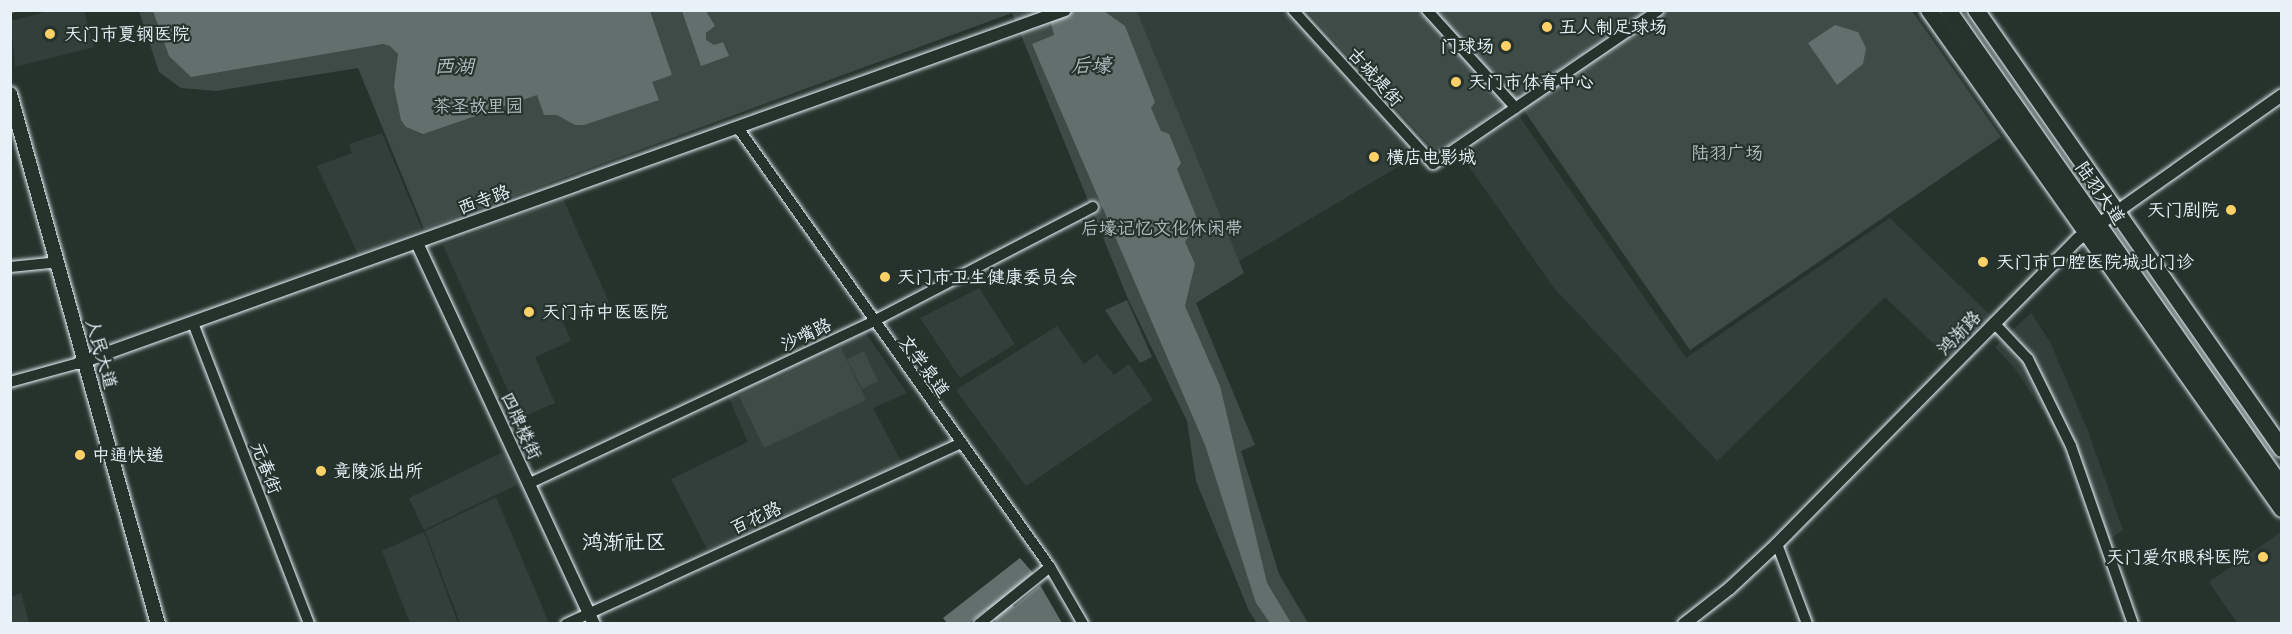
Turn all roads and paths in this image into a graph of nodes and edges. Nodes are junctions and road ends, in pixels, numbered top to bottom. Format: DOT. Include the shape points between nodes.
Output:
graph roads {
  1 [pos="1065,10"];
  2 [pos="1293,10"];
  3 [pos="1427,10"];
  4 [pos="1659,10"];
  5 [pos="1929,10"];
  6 [pos="1948,10"];
  7 [pos="1958,10"];
  8 [pos="1976,10"];
  9 [pos="10,94"];
  10 [pos="2282,95"];
  11 [pos="1516,108"];
  12 [pos="10,116"];
  13 [pos="738,128"];
  14 [pos="1094,207"];
  15 [pos="2101,223"];
  16 [pos="417,243"];
  17 [pos="50,263"];
  18 [pos="10,267"];
  19 [pos="872,322"];
  20 [pos="193,323"];
  21 [pos="1994,323"];
  22 [pos="82,362"];
  23 [pos="10,382"];
  24 [pos="960,444"];
  25 [pos="2282,449"];
  26 [pos="2282,474"];
  27 [pos="528,484"];
  28 [pos="2282,487"];
  29 [pos="2282,509"];
  30 [pos="1778,544"];
  31 [pos="1050,567"];
  32 [pos="591,618"];
  33 [pos="152,624"];
  34 [pos="158,624"];
  35 [pos="309,624"];
  36 [pos="566,624"];
  37 [pos="979,624"];
  38 [pos="1083,624"];
  39 [pos="1684,624"];
  40 [pos="1807,624"];
  41 [pos="2133,624"];
  1 -- 13 [label="street, 西寺路"];
  2 -- 11 [label="street, 古城堤街" via="1433,164"];
  3 -- 11 [label="street"];
  4 -- 11 [label="street"];
  5 -- 15 [label="main road" via="2066,206"];
  6 -- 15 [label="main road, 陆羽大道"];
  7 -- 15 [label="main road, 陆羽大道"];
  8 -- 15 [label="main road" via="2088,174"];
  9 -- 22 [label="main road, 人民大道"];
  10 -- 15 [label="street, 鸿渐路"];
  12 -- 17 [label="main road, 人民大道"];
  13 -- 16 [label="street, 西寺路"];
  13 -- 19 [label="street, 文学泉道"];
  14 -- 19 [label="street, 沙嘴路"];
  15 -- 21 [label="street, 鸿渐路"];
  15 -- 25 [label="main road"];
  15 -- 26 [label="main road, 陆羽大道"];
  15 -- 28 [label="main road, 陆羽大道"];
  15 -- 29 [label="main road"];
  16 -- 20 [label="street, 西寺路"];
  16 -- 27 [label="street, 四牌楼街"];
  17 -- 18 [label="street"];
  17 -- 22 [label="main road, 人民大道"];
  19 -- 24 [label="street, 文学泉道"];
  19 -- 27 [label="street, 沙嘴路"];
  20 -- 22 [label="street, 西寺路"];
  20 -- 35 [label="street, 元春街"];
  21 -- 30 [label="street, 鸿渐路"];
  21 -- 41 [label="street" via="2025,355 2071,446"];
  22 -- 23 [label="street, 西寺路"];
  22 -- 33 [label="main road, 人民大道"];
  22 -- 34 [label="main road, 人民大道"];
  24 -- 31 [label="street, 文学泉道"];
  24 -- 32 [label="street, 百花路"];
  27 -- 32 [label="street, 四牌楼街"];
  30 -- 39 [label="street, 鸿渐路" via="1737,583"];
  30 -- 40 [label="street"];
  31 -- 37 [label="street"];
  31 -- 38 [label="street, 文学泉道"];
  32 -- 36 [label="street, 百花路"];
}
